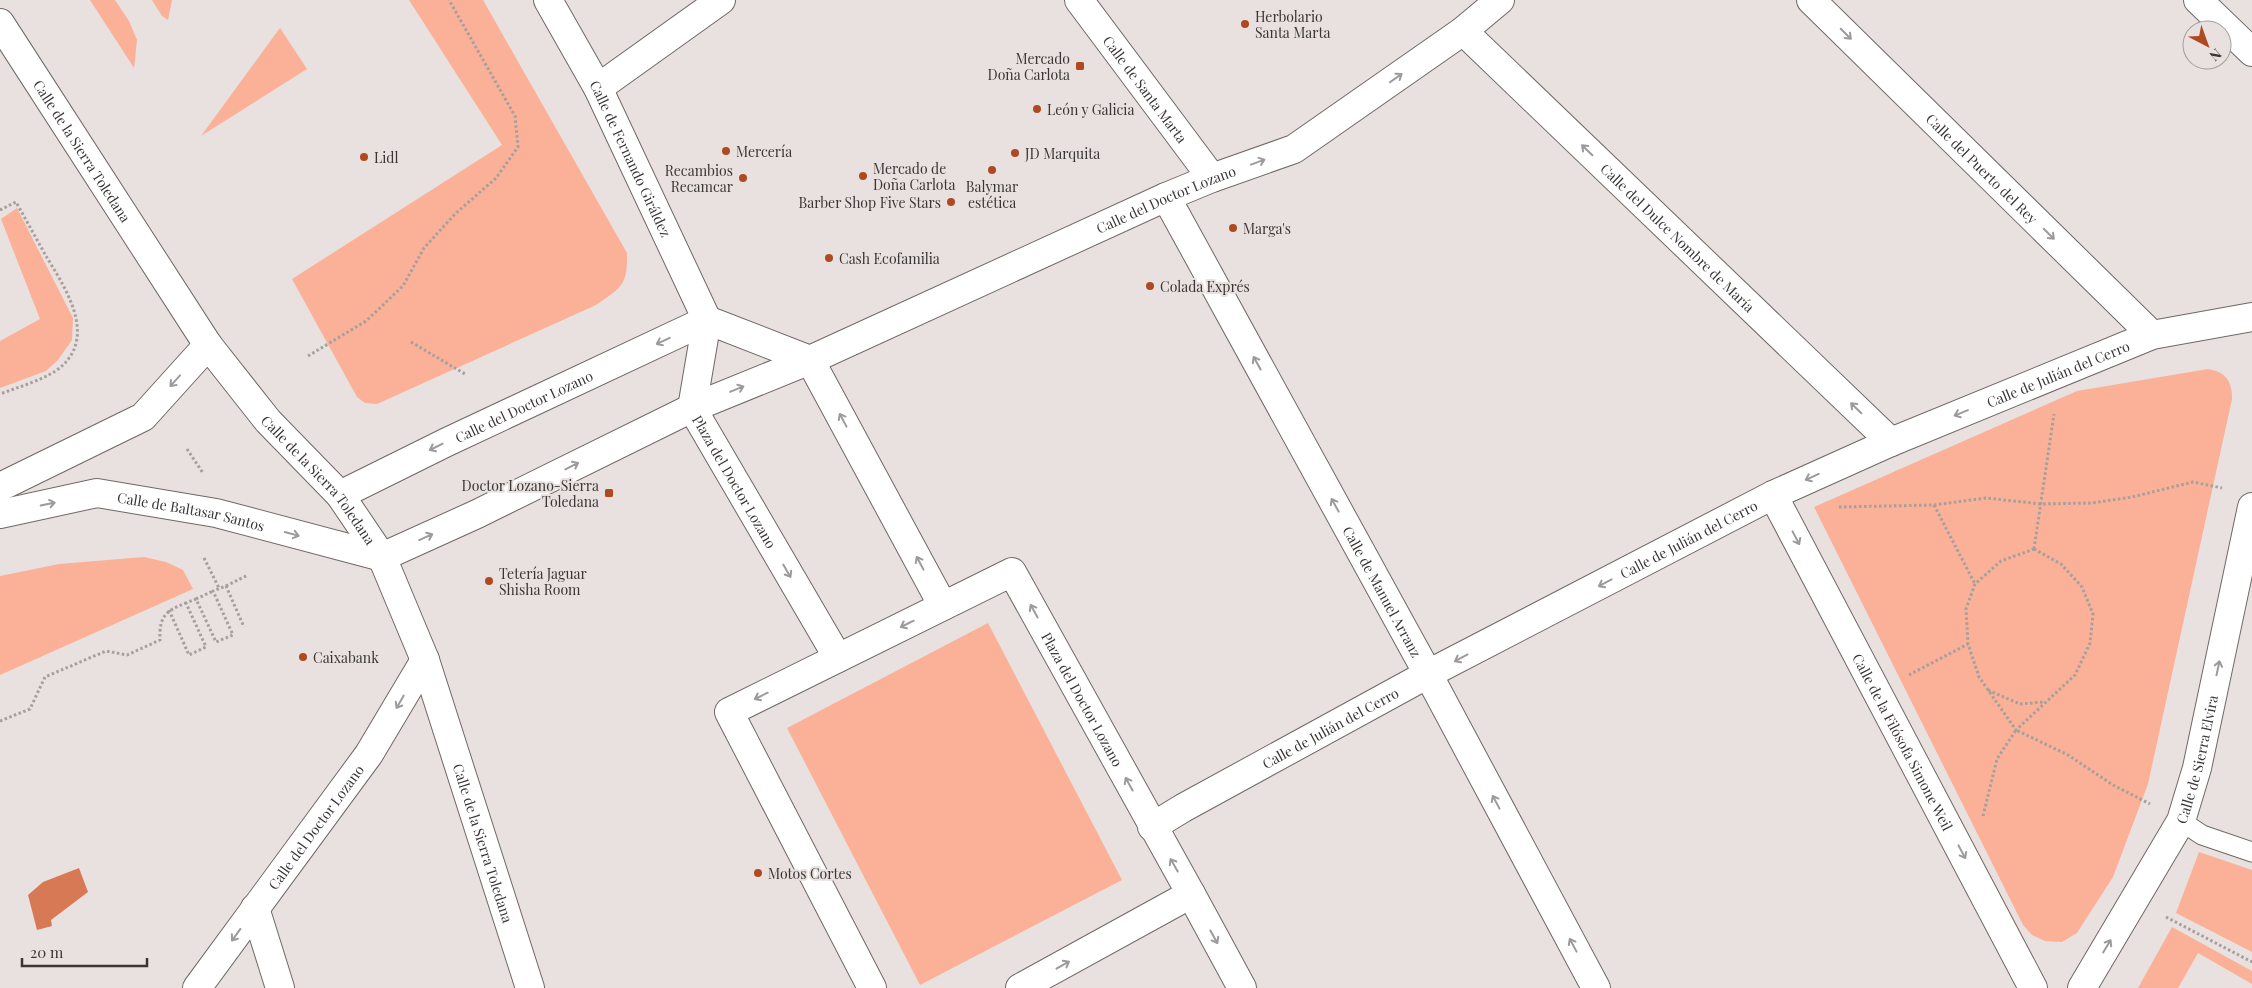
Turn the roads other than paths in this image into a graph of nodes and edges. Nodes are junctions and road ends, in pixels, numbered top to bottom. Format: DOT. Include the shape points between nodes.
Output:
graph roads {
  1 [pos="548,0"];
  2 [pos="721,0"];
  3 [pos="1079,0"];
  4 [pos="1500,0"];
  5 [pos="1812,0"];
  6 [pos="2198,0"];
  7 [pos="0,23"];
  8 [pos="1463,31"];
  9 [pos="2252,52"];
  10 [pos="598,88"];
  11 [pos="1212,178"];
  12 [pos="1166,198"];
  13 [pos="2252,317"];
  14 [pos="707,320"];
  15 [pos="2152,335"];
  16 [pos="208,345"];
  17 [pos="810,360"];
  18 [pos="692,408"];
  19 [pos="1891,442"];
  20 [pos="0,487"];
  21 [pos="340,495"];
  22 [pos="1778,505"];
  23 [pos="2252,507"];
  24 [pos="0,514"];
  25 [pos="382,557"];
  26 [pos="943,606"];
  27 [pos="838,658"];
  28 [pos="425,660"];
  29 [pos="1428,674"];
  30 [pos="2181,821"];
  31 [pos="1152,827"];
  32 [pos="2252,852"];
  33 [pos="1191,894"];
  34 [pos="255,908"];
  35 [pos="197,988"];
  36 [pos="280,988"];
  37 [pos="530,988"];
  38 [pos="872,988"];
  39 [pos="1020,988"];
  40 [pos="1242,988"];
  41 [pos="1596,988"];
  42 [pos="2033,988"];
  43 [pos="2082,988"];
  1 -- 10 [label="street, Calle de Fernando Giráldez"];
  2 -- 10 [label="street"];
  3 -- 11 [label="street, Calle de Santa Marta"];
  4 -- 8 [label="street, Calle del Doctor Lozano"];
  5 -- 15 [label="street, Calle del Puerto del Rey, one-way"];
  6 -- 9 [label="street"];
  7 -- 16 [label="street, Calle de la Sierra Toledana"];
  11 -- 8 [label="street, Calle del Doctor Lozano, one-way" via="1294,149"];
  19 -- 8 [label="street, Calle del Dulce Nombre de María, one-way"];
  10 -- 14 [label="street, Calle de Fernando Giráldez"];
  11 -- 12 [label="street, Calle del Doctor Lozano"];
  12 -- 17 [label="street, Calle del Doctor Lozano"];
  29 -- 12 [label="street, Calle de Manuel Arranz, one-way"];
  13 -- 15 [label="street, Calle de Julián del Cerro"];
  14 -- 17 [label="street"];
  14 -- 18 [label="street"];
  14 -- 21 [label="street, Calle del Doctor Lozano, one-way"];
  15 -- 19 [label="street, Calle de Julián del Cerro, one-way"];
  16 -- 20 [label="street, one-way" via="143,417"];
  16 -- 21 [label="street, Calle de la Sierra Toledana" via="268,421"];
  18 -- 17 [label="street, Calle del Doctor Lozano, one-way"];
  26 -- 17 [label="street, one-way"];
  25 -- 18 [label="street, Calle del Doctor Lozano, one-way"];
  18 -- 27 [label="street, Plaza del Doctor Lozano, one-way"];
  19 -- 22 [label="street, Calle de Julián del Cerro, one-way"];
  21 -- 25 [label="street, Calle de la Sierra Toledana"];
  22 -- 29 [label="street, Calle de Julián del Cerro, one-way"];
  22 -- 42 [label="street, Calle de la Filósofa Simone Weil, one-way"];
  30 -- 23 [label="street, Calle de Sierra Elvira, one-way" via="2197,768"];
  24 -- 25 [label="street, Calle de Baltasar Santos, one-way" via="97,493 216,514"];
  25 -- 28 [label="street, Calle de la Sierra Toledana"];
  26 -- 27 [label="street, Plaza del Doctor Lozano, one-way"];
  31 -- 26 [label="street, Plaza del Doctor Lozano, one-way" via="1012,572"];
  27 -- 38 [label="street, Plaza del Doctor Lozano, one-way" via="729,712"];
  28 -- 34 [label="street, Calle del Doctor Lozano, one-way" via="369,754"];
  28 -- 37 [label="street, Calle de la Sierra Toledana"];
  29 -- 31 [label="street, Calle de Julián del Cerro"];
  41 -- 29 [label="street, Calle de Manuel Arranz, one-way"];
  30 -- 32 [label="lane" via="2202,835"];
  43 -- 30 [label="street, Calle de Sierra Elvira, one-way"];
  33 -- 31 [label="street, Plaza del Doctor Lozano, one-way"];
  39 -- 33 [label="street, one-way"];
  33 -- 40 [label="street, Plaza del Doctor Lozano, one-way"];
  34 -- 35 [label="street, Calle del Doctor Lozano, one-way"];
  34 -- 36 [label="street"];
}
